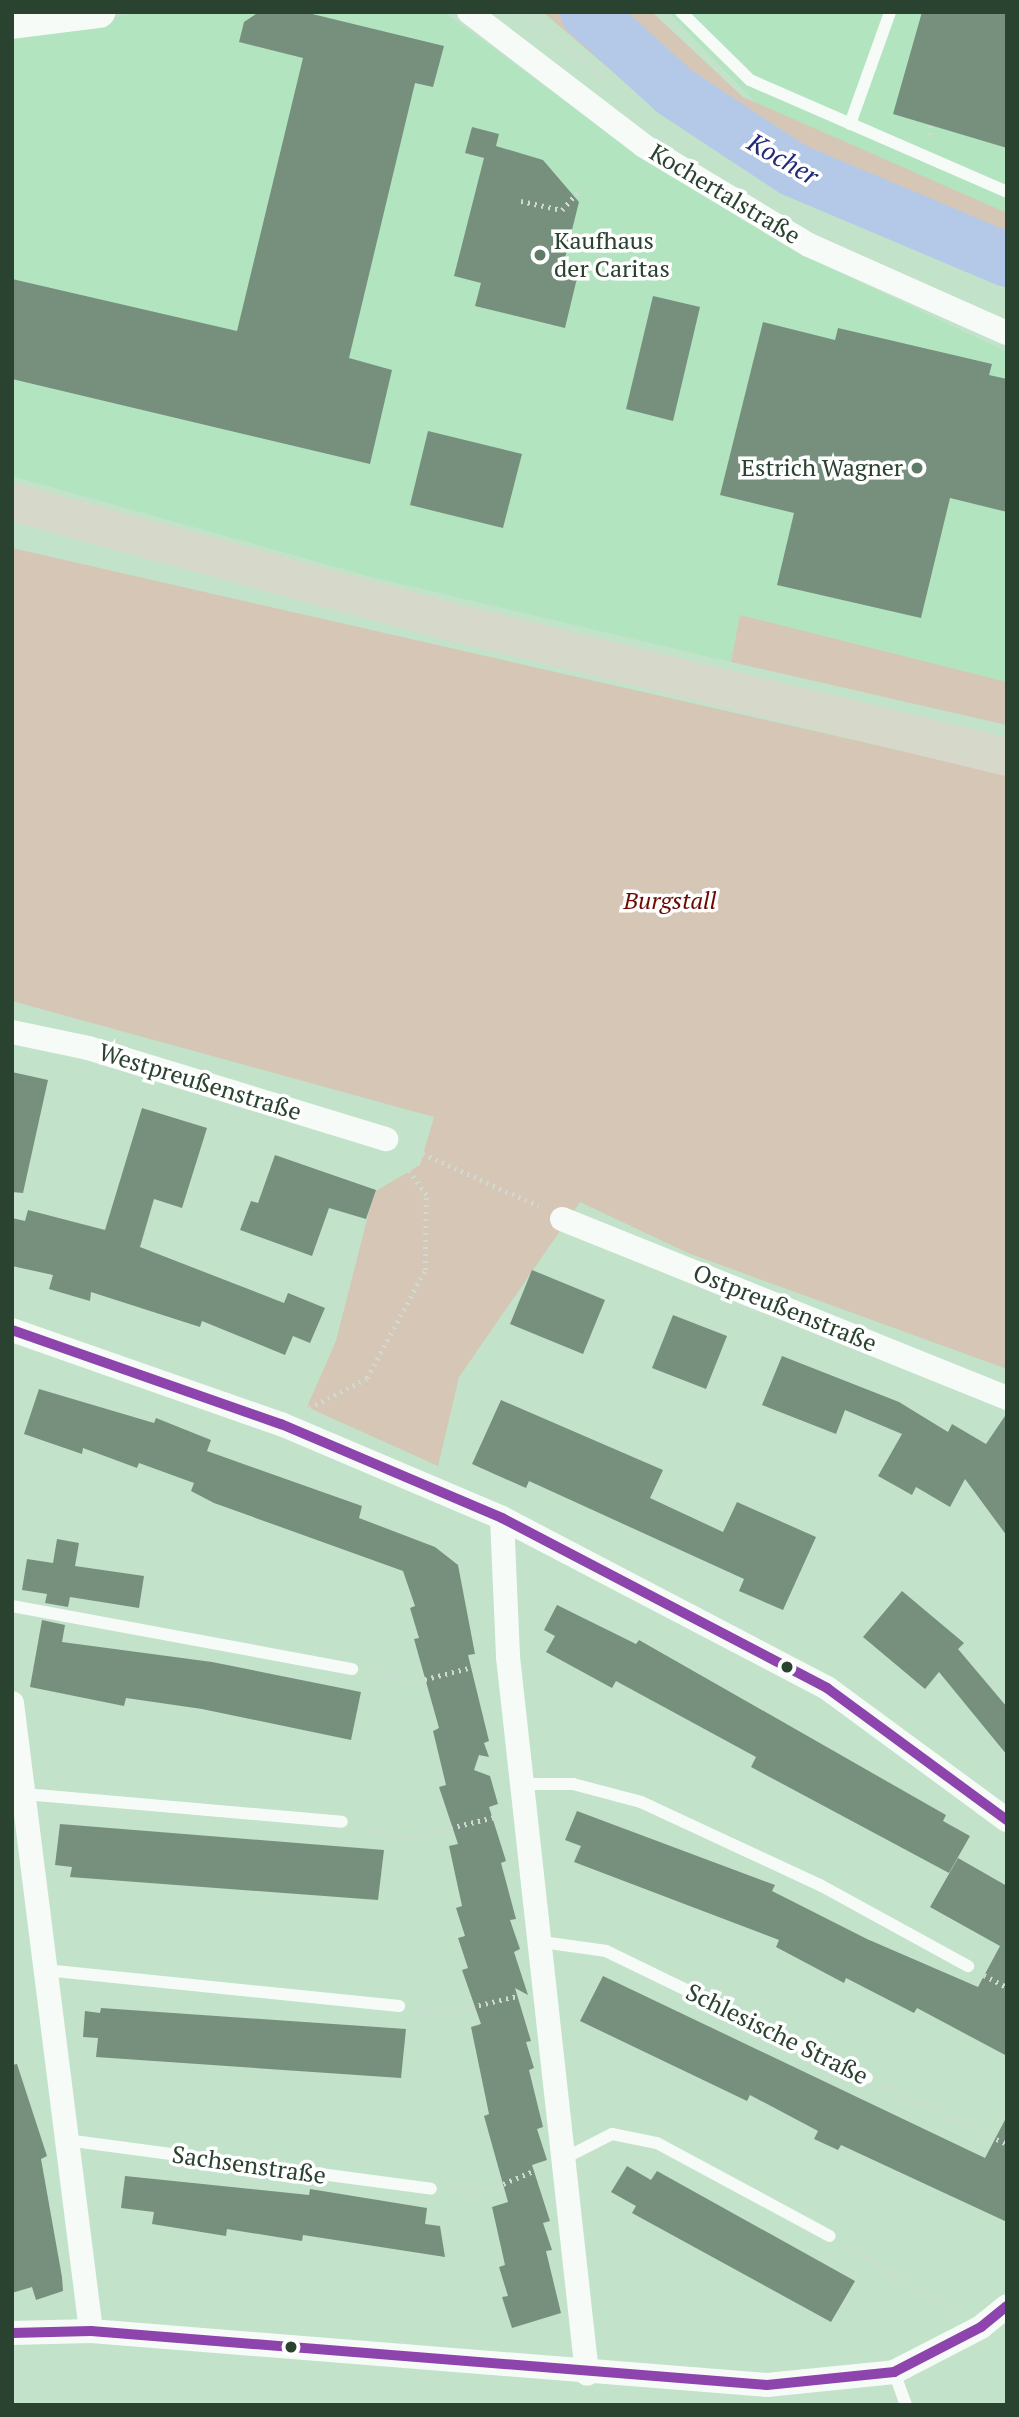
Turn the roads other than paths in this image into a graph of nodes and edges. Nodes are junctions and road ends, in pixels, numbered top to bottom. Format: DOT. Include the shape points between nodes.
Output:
graph roads {
  1 [pos="99,12"];
  2 [pos="469,12"];
  3 [pos="681,12"];
  4 [pos="890,12"];
  5 [pos="12,23"];
  6 [pos="850,124"];
  7 [pos="1007,192"];
  8 [pos="1007,333"];
  9 [pos="12,502"];
  10 [pos="1007,757"];
  11 [pos="12,1032"];
  12 [pos="386,1139"];
  13 [pos="562,1219"];
  14 [pos="12,1330"];
  15 [pos="1007,1398"];
  16 [pos="502,1518"];
  17 [pos="12,1606"];
  18 [pos="352,1669"];
  19 [pos="12,1703"];
  20 [pos="24,1794"];
  21 [pos="525,1796"];
  22 [pos="1007,1820"];
  23 [pos="342,1822"];
  24 [pos="542,1942"];
  25 [pos="968,1966"];
  26 [pos="45,1970"];
  27 [pos="399,2006"];
  28 [pos="867,2078"];
  29 [pos="66,2140"];
  30 [pos="565,2158"];
  31 [pos="431,2189"];
  32 [pos="830,2236"];
  33 [pos="1007,2306"];
  34 [pos="91,2331"];
  35 [pos="12,2333"];
  36 [pos="894,2372"];
  37 [pos="587,2374"];
  38 [pos="906,2405"];
  1 -- 5 [label="street"];
  2 -- 8 [label="street, Kochertalstraße" via="644,146 799,239"];
  3 -- 6 [label="lane" via="750,80"];
  4 -- 6 [label="lane"];
  6 -- 7 [label="lane"];
  9 -- 10 [label="highway" via="439,619"];
  11 -- 12 [label="street, Westpreußenstraße" via="88,1048"];
  13 -- 15 [label="street, Ostpreußenstraße"];
  14 -- 16 [label="street" via="281,1424"];
  16 -- 21 [label="street" via="508,1657"];
  16 -- 22 [label="street" via="827,1688"];
  17 -- 18 [label="lane"];
  19 -- 20 [label="street"];
  20 -- 23 [label="lane"];
  20 -- 26 [label="street"];
  21 -- 24 [label="street"];
  21 -- 25 [label="lane" via="573,1784 640,1802 820,1885"];
  24 -- 28 [label="lane, Schlesische Straße" via="606,1951"];
  24 -- 30 [label="street"];
  26 -- 27 [label="lane"];
  26 -- 29 [label="street"];
  29 -- 31 [label="lane, Sachsenstraße"];
  29 -- 34 [label="street"];
  30 -- 32 [label="lane" via="612,2134 657,2143"];
  30 -- 37 [label="street"];
  33 -- 36 [label="street" via="981,2327"];
  34 -- 35 [label="street"];
  34 -- 37 [label="street"];
  36 -- 37 [label="street" via="767,2385"];
  36 -- 38 [label="lane"];
}
